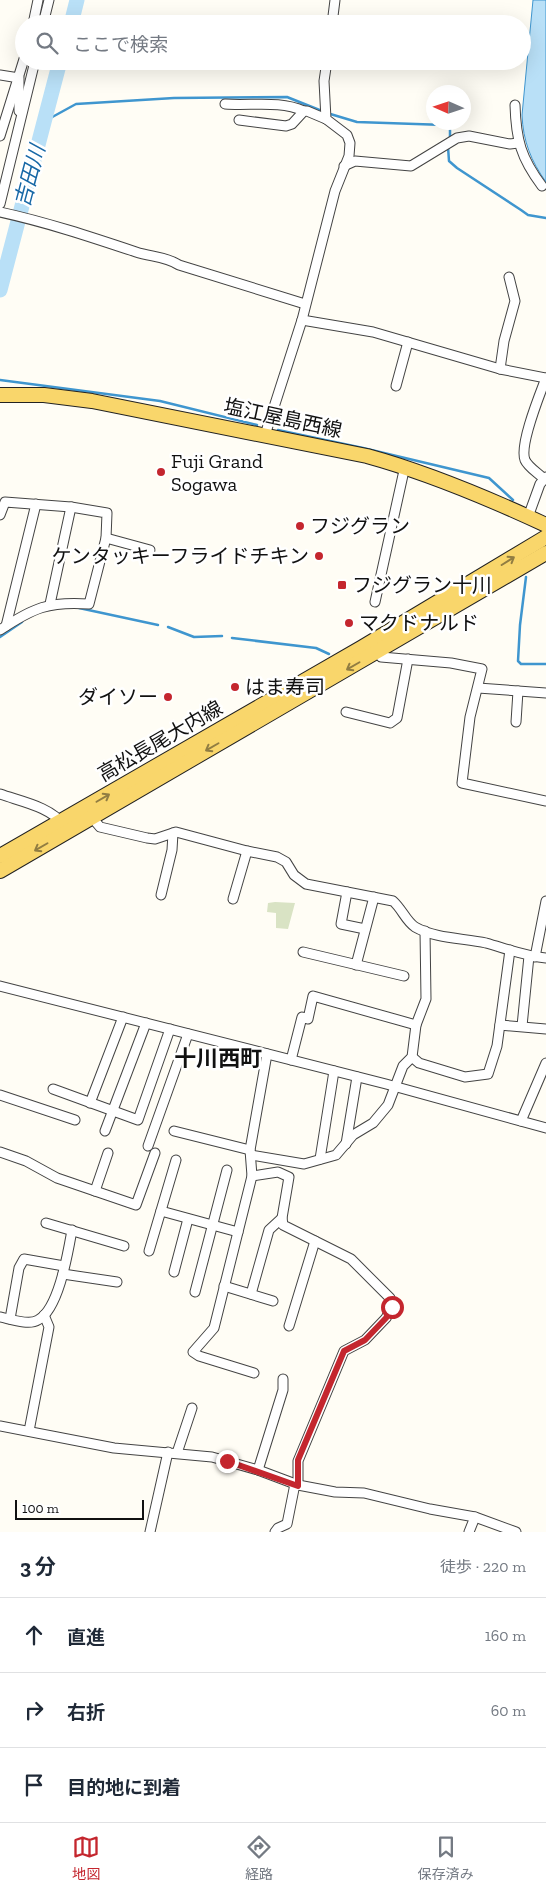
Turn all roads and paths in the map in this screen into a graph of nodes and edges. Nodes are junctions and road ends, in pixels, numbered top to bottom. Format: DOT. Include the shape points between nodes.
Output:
graph roads {
  1 [pos="38,0"];
  2 [pos="49,0"];
  3 [pos="335,0"];
  4 [pos="35,15"];
  5 [pos="45,15"];
  6 [pos="333,15"];
  7 [pos="21,70"];
  8 [pos="33,70"];
  9 [pos="326,70"];
  10 [pos="0,75"];
  11 [pos="19,78"];
  12 [pos="226,104"];
  13 [pos="241,105"];
  14 [pos="514,105"];
  15 [pos="304,111"];
  16 [pos="325,115"];
  17 [pos="18,134"];
  18 [pos="0,136"];
  19 [pos="518,143"];
  20 [pos="344,166"];
  21 [pos="542,186"];
  22 [pos="0,204"];
  23 [pos="3,212"];
  24 [pos="509,276"];
  25 [pos="305,304"];
  26 [pos="302,320"];
  27 [pos="408,342"];
  28 [pos="500,369"];
  29 [pos="546,378"];
  30 [pos="396,386"];
  31 [pos="0,395"];
  32 [pos="265,435"];
  33 [pos="405,466"];
  34 [pos="545,478"];
  35 [pos="36,504"];
  36 [pos="71,507"];
  37 [pos="0,515"];
  38 [pos="528,517"];
  39 [pos="546,525"];
  40 [pos="546,537"];
  41 [pos="106,538"];
  42 [pos="150,550"];
  43 [pos="546,553"];
  44 [pos="375,602"];
  45 [pos="50,604"];
  46 [pos="3,628"];
  47 [pos="378,651"];
  48 [pos="408,659"];
  49 [pos="478,688"];
  50 [pos="518,691"];
  51 [pos="546,693"];
  52 [pos="346,712"];
  53 [pos="516,722"];
  54 [pos="0,794"];
  55 [pos="546,801"];
  56 [pos="88,813"];
  57 [pos="64,827"];
  58 [pos="173,833"];
  59 [pos="247,852"];
  60 [pos="0,856"];
  61 [pos="0,871"];
  62 [pos="347,892"];
  63 [pos="161,895"];
  64 [pos="374,897"];
  65 [pos="233,899"];
  66 [pos="546,901"];
  67 [pos="365,929"];
  68 [pos="425,931"];
  69 [pos="510,950"];
  70 [pos="303,952"];
  71 [pos="532,956"];
  72 [pos="546,958"];
  73 [pos="356,965"];
  74 [pos="404,976"];
  75 [pos="0,986"];
  76 [pos="122,1017"];
  77 [pos="146,1023"];
  78 [pos="500,1024"];
  79 [pos="416,1025"];
  80 [pos="522,1026"];
  81 [pos="546,1029"];
  82 [pos="170,1030"];
  83 [pos="188,1034"];
  84 [pos="267,1054"];
  85 [pos="412,1057"];
  86 [pos="291,1060"];
  87 [pos="546,1063"];
  88 [pos="334,1071"];
  89 [pos="357,1077"];
  90 [pos="397,1087"];
  91 [pos="53,1090"];
  92 [pos="0,1095"];
  93 [pos="90,1103"];
  94 [pos="113,1111"];
  95 [pos="76,1120"];
  96 [pos="521,1121"];
  97 [pos="546,1128"];
  98 [pos="174,1130"];
  99 [pos="105,1131"];
  100 [pos="346,1144"];
  101 [pos="148,1146"];
  102 [pos="0,1152"];
  103 [pos="251,1152"];
  104 [pos="108,1153"];
  105 [pos="155,1153"];
  106 [pos="320,1159"];
  107 [pos="176,1160"];
  108 [pos="227,1170"];
  109 [pos="252,1176"];
  110 [pos="95,1191"];
  111 [pos="161,1211"];
  112 [pos="188,1218"];
  113 [pos="282,1218"];
  114 [pos="46,1223"];
  115 [pos="213,1226"];
  116 [pos="72,1230"];
  117 [pos="238,1232"];
  118 [pos="316,1241"];
  119 [pos="124,1246"];
  120 [pos="149,1251"];
  121 [pos="63,1270"];
  122 [pos="174,1272"];
  123 [pos="117,1282"];
  124 [pos="224,1286"];
  125 [pos="195,1292"];
  126 [pos="251,1294"];
  127 [pos="273,1301"];
  128 [pos="44,1315"];
  129 [pos="0,1317"];
  130 [pos="10,1319"];
  131 [pos="289,1326"];
  132 [pos="254,1373"];
  133 [pos="283,1379"];
  134 [pos="192,1408"];
  135 [pos="0,1426"];
  136 [pos="29,1431"];
  137 [pos="172,1452"];
  138 [pos="258,1470"];
  139 [pos="297,1485"];
  140 [pos="475,1516"];
  141 [pos="150,1532"];
  142 [pos="275,1532"];
  143 [pos="469,1532"];
  144 [pos="516,1532"];
  1 -- 4 [label="street"];
  2 -- 5 [label="street"];
  3 -- 6 [label="street"];
  7 -- 11 [label="street"];
  8 -- 17 [label="street"];
  9 -- 16 [label="street"];
  10 -- 11 [label="street"];
  11 -- 17 [label="street"];
  11 -- 18 [label="street"];
  12 -- 13 [label="street"];
  13 -- 15 [label="street" via="280,104"];
  13 -- 15 [label="street" via="238,123 286,126"];
  14 -- 19 [label="street"];
  15 -- 16 [label="street"];
  16 -- 20 [label="street" via="347,135 350,143"];
  17 -- 22 [label="street"];
  19 -- 20 [label="street" via="469,136 451,142 411,166 356,161"];
  19 -- 21 [label="street" via="526,165"];
  20 -- 25 [label="street" via="334,191"];
  23 -- 25 [label="street" via="169,259 179,265"];
  24 -- 28 [label="street" via="515,301"];
  25 -- 26 [label="street"];
  26 -- 27 [label="street" via="373,332"];
  26 -- 32 [label="street"];
  27 -- 28 [label="street"];
  27 -- 30 [label="street"];
  28 -- 29 [label="street"];
  29 -- 34 [label="street" via="525,442 524,456 526,462"];
  31 -- 32 [label="main road, 塩江屋島西線" via="92,401"];
  32 -- 33 [label="main road, 塩江屋島西線"];
  33 -- 38 [label="main road, 塩江屋島西線"];
  33 -- 44 [label="street"];
  34 -- 38 [label="street"];
  35 -- 36 [label="street"];
  35 -- 37 [label="street" via="5,502"];
  35 -- 46 [label="street"];
  36 -- 41 [label="street" via="107,513"];
  36 -- 45 [label="street"];
  38 -- 39 [label="main road, 塩江屋島西線"];
  56 -- 40 [label="main road, 高松長尾大内線, one-way"];
  41 -- 42 [label="street"];
  41 -- 45 [label="street" via="89,604"];
  43 -- 47 [label="main road, 高松長尾大内線"];
  45 -- 46 [label="street" via="36,608"];
  47 -- 48 [label="street" via="381,657"];
  47 -- 56 [label="main road, 高松長尾大内線, one-way"];
  48 -- 49 [label="street" via="482,669"];
  48 -- 52 [label="street" via="397,718 390,723"];
  49 -- 50 [label="street"];
  49 -- 55 [label="street" via="470,717 462,783"];
  50 -- 51 [label="street"];
  50 -- 53 [label="street"];
  54 -- 57 [label="street" via="45,811"];
  56 -- 57 [label="main road, 高松長尾大内線"];
  56 -- 58 [label="street" via="100,827 146,838"];
  57 -- 60 [label="main road, 高松長尾大内線"];
  57 -- 61 [label="main road, 高松長尾大内線, one-way"];
  58 -- 59 [label="street"];
  58 -- 63 [label="street"];
  59 -- 62 [label="street" via="277,857 306,884"];
  59 -- 65 [label="street"];
  62 -- 64 [label="street"];
  62 -- 67 [label="street" via="341,924"];
  64 -- 67 [label="street"];
  64 -- 68 [label="street" via="393,901 415,926"];
  66 -- 71 [label="street"];
  67 -- 73 [label="street"];
  68 -- 69 [label="street"];
  68 -- 79 [label="street" via="426,999"];
  69 -- 71 [label="street"];
  69 -- 78 [label="street"];
  70 -- 73 [label="street"];
  71 -- 72 [label="street"];
  71 -- 80 [label="street"];
  73 -- 74 [label="street"];
  75 -- 76 [label="street"];
  76 -- 77 [label="street"];
  76 -- 93 [label="street"];
  77 -- 82 [label="street"];
  77 -- 94 [label="street"];
  78 -- 80 [label="street"];
  78 -- 85 [label="street" via="488,1074 465,1077 419,1063"];
  79 -- 85 [label="street"];
  79 -- 86 [label="street" via="313,996 308,1019 302,1018"];
  80 -- 81 [label="street"];
  82 -- 83 [label="street"];
  82 -- 94 [label="street" via="138,1120"];
  83 -- 84 [label="street"];
  83 -- 101 [label="street"];
  84 -- 86 [label="street"];
  84 -- 103 [label="street"];
  85 -- 90 [label="street" via="404,1066"];
  86 -- 88 [label="street"];
  87 -- 96 [label="street"];
  88 -- 89 [label="street"];
  88 -- 106 [label="street"];
  89 -- 90 [label="street"];
  89 -- 100 [label="street"];
  90 -- 96 [label="street"];
  90 -- 100 [label="street" via="373,1123 353,1135"];
  91 -- 93 [label="street"];
  92 -- 95 [label="street"];
  93 -- 94 [label="street"];
  94 -- 99 [label="street"];
  96 -- 97 [label="street"];
  98 -- 103 [label="street"];
  100 -- 106 [label="street" via="336,1155"];
  102 -- 110 [label="street"];
  103 -- 106 [label="street" via="304,1164"];
  103 -- 109 [label="street"];
  104 -- 110 [label="street"];
  105 -- 110 [label="street" via="136,1205"];
  107 -- 111 [label="street"];
  108 -- 115 [label="street"];
  109 -- 113 [label="street" via="278,1172 289,1177"];
  109 -- 117 [label="street"];
  111 -- 112 [label="street"];
  111 -- 120 [label="street"];
  112 -- 115 [label="street"];
  112 -- 122 [label="street"];
  113 -- 118 [label="street" via="283,1225"];
  113 -- 126 [label="street" via="269,1230"];
  114 -- 116 [label="street"];
  115 -- 117 [label="street"];
  115 -- 125 [label="street"];
  116 -- 119 [label="street"];
  116 -- 121 [label="street"];
  117 -- 124 [label="street"];
  118 -- 131 [label="street"];
  118 -- 139 [label="street" via="351,1259 390,1298 392,1307 365,1340 344,1351 298,1460"];
  121 -- 123 [label="street"];
  121 -- 128 [label="street" via="60,1287"];
  121 -- 130 [label="street" via="24,1259 19,1268"];
  124 -- 126 [label="street"];
  124 -- 132 [label="street" via="214,1328 193,1352"];
  126 -- 127 [label="street"];
  128 -- 130 [label="street" via="31,1322"];
  128 -- 136 [label="street" via="49,1327"];
  129 -- 130 [label="street"];
  133 -- 138 [label="street" via="281,1397"];
  134 -- 137 [label="street"];
  135 -- 136 [label="street"];
  136 -- 137 [label="street" via="114,1448"];
  137 -- 138 [label="street" via="220,1459"];
  137 -- 141 [label="street"];
  138 -- 139 [label="street"];
  139 -- 140 [label="street" via="364,1493"];
  139 -- 142 [label="street" via="287,1524"];
  140 -- 143 [label="street"];
  140 -- 144 [label="street"];
}
